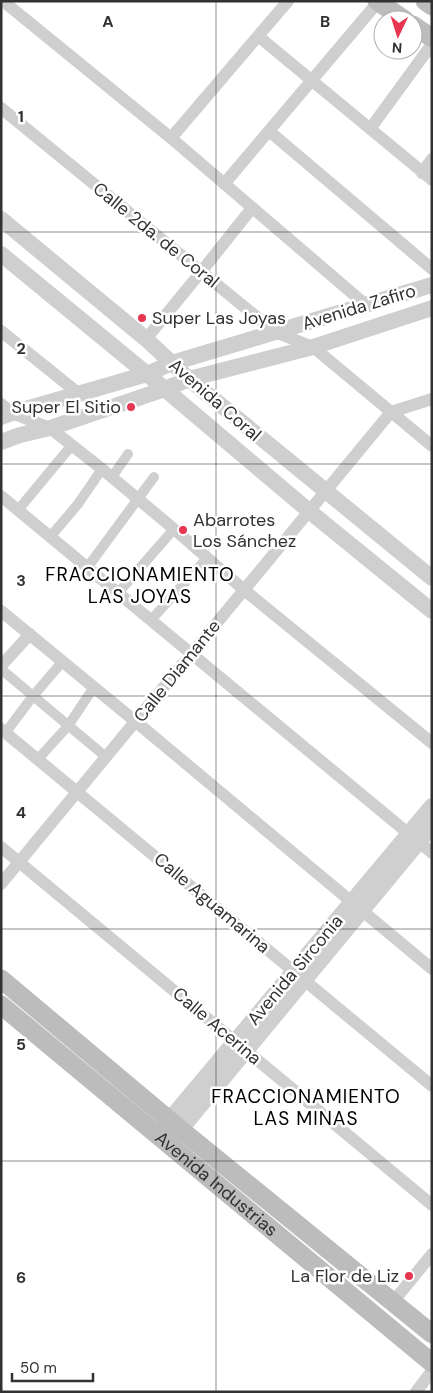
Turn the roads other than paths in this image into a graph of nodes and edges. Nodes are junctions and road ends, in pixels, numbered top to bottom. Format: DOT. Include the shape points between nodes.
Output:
graph roads {
  1 [pos="2,1"];
  2 [pos="288,1"];
  3 [pos="425,1"];
  4 [pos="378,2"];
  5 [pos="432,6"];
  6 [pos="390,10"];
  7 [pos="258,36"];
  8 [pos="432,44"];
  9 [pos="312,80"];
  10 [pos="1,108"];
  11 [pos="370,129"];
  12 [pos="268,131"];
  13 [pos="171,138"];
  14 [pos="432,160"];
  15 [pos="427,176"];
  16 [pos="224,184"];
  17 [pos="252,208"];
  18 [pos="1,219"];
  19 [pos="1,254"];
  20 [pos="432,269"];
  21 [pos="201,272"];
  22 [pos="432,285"];
  23 [pos="366,305"];
  24 [pos="432,308"];
  25 [pos="1,331"];
  26 [pos="275,332"];
  27 [pos="146,339"];
  28 [pos="313,347"];
  29 [pos="172,363"];
  30 [pos="147,374"];
  31 [pos="188,379"];
  32 [pos="164,389"];
  33 [pos="78,393"];
  34 [pos="432,399"];
  35 [pos="5,412"];
  36 [pos="391,412"];
  37 [pos="50,428"];
  38 [pos="1,442"];
  39 [pos="72,446"];
  40 [pos="432,446"];
  41 [pos="128,454"];
  42 [pos="107,473"];
  43 [pos="154,477"];
  44 [pos="324,492"];
  45 [pos="1,496"];
  46 [pos="138,500"];
  47 [pos="18,510"];
  48 [pos="309,511"];
  49 [pos="174,529"];
  50 [pos="50,537"];
  51 [pos="207,558"];
  52 [pos="87,568"];
  53 [pos="432,578"];
  54 [pos="243,589"];
  55 [pos="118,593"];
  56 [pos="1,611"];
  57 [pos="432,611"];
  58 [pos="151,620"];
  59 [pos="30,634"];
  60 [pos="191,654"];
  61 [pos="63,661"];
  62 [pos="1,668"];
  63 [pos="94,687"];
  64 [pos="33,696"];
  65 [pos="135,721"];
  66 [pos="68,726"];
  67 [pos="4,731"];
  68 [pos="432,743"];
  69 [pos="106,757"];
  70 [pos="38,759"];
  71 [pos="77,792"];
  72 [pos="432,806"];
  73 [pos="432,826"];
  74 [pos="413,838"];
  75 [pos="1,847"];
  76 [pos="432,853"];
  77 [pos="19,862"];
  78 [pos="1,884"];
  79 [pos="356,906"];
  80 [pos="432,969"];
  81 [pos="299,976"];
  82 [pos="1,980"];
  83 [pos="1,1005"];
  84 [pos="240,1046"];
  85 [pos="432,1086"];
  86 [pos="169,1132"];
  87 [pos="432,1205"];
  88 [pos="432,1254"];
  89 [pos="393,1302"];
  90 [pos="432,1334"];
  91 [pos="432,1363"];
  92 [pos="432,1371"];
  93 [pos="416,1392"];
  1 -- 13 [label="street"];
  2 -- 7 [label="street"];
  3 -- 5 [label="main road"];
  4 -- 6 [label="main road"];
  4 -- 9 [label="street"];
  7 -- 9 [label="street"];
  7 -- 13 [label="street"];
  8 -- 11 [label="street"];
  9 -- 11 [label="street"];
  9 -- 12 [label="street"];
  10 -- 21 [label="street, Calle 2da. de Coral"];
  11 -- 15 [label="street"];
  12 -- 16 [label="street"];
  12 -- 20 [label="street"];
  13 -- 16 [label="street"];
  14 -- 15 [label="street"];
  16 -- 17 [label="street"];
  17 -- 21 [label="street"];
  17 -- 23 [label="street"];
  18 -- 27 [label="street, Avenida Coral"];
  19 -- 30 [label="street, Avenida Coral"];
  21 -- 26 [label="street, Calle 2da. de Coral"];
  21 -- 27 [label="street"];
  22 -- 23 [label="street, Avenida Zafiro"];
  23 -- 26 [label="street, Avenida Zafiro"];
  24 -- 28 [label="street, Avenida Zafiro"];
  25 -- 33 [label="street"];
  26 -- 28 [label="street, Calle 2da. de Coral"];
  26 -- 29 [label="street, Avenida Zafiro"];
  27 -- 29 [label="street, Avenida Coral"];
  28 -- 31 [label="street, Avenida Zafiro"];
  28 -- 36 [label="street, Calle 2da. de Coral"];
  29 -- 30 [label="street, Avenida Zafiro"];
  29 -- 31 [label="street, Avenida Coral"];
  30 -- 32 [label="street, Avenida Coral"];
  30 -- 33 [label="street, Avenida Zafiro"];
  31 -- 32 [label="street, Avenida Zafiro"];
  31 -- 44 [label="street, Avenida Coral"];
  32 -- 37 [label="street, Avenida Zafiro"];
  32 -- 48 [label="street, Avenida Coral"];
  33 -- 35 [label="street, Avenida Zafiro"];
  34 -- 36 [label="street"];
  35 -- 37 [label="street"];
  36 -- 40 [label="street, Calle 2da. de Coral"];
  36 -- 44 [label="street, Calle Diamante"];
  37 -- 38 [label="street, Avenida Zafiro"];
  37 -- 39 [label="street"];
  39 -- 42 [label="street"];
  39 -- 47 [label="street"];
  41 -- 42 [label="street"];
  42 -- 46 [label="street"];
  42 -- 50 [label="street"];
  43 -- 46 [label="street"];
  44 -- 48 [label="street, Calle Diamante"];
  44 -- 53 [label="street, Avenida Coral"];
  45 -- 47 [label="street"];
  46 -- 49 [label="street"];
  46 -- 52 [label="street"];
  47 -- 50 [label="street"];
  48 -- 54 [label="street, Calle Diamante"];
  48 -- 57 [label="street, Avenida Coral"];
  49 -- 51 [label="street"];
  49 -- 55 [label="street"];
  50 -- 52 [label="street"];
  51 -- 54 [label="street"];
  51 -- 58 [label="street"];
  52 -- 55 [label="street"];
  54 -- 60 [label="street, Calle Diamante"];
  54 -- 68 [label="street"];
  55 -- 58 [label="street"];
  56 -- 59 [label="street"];
  58 -- 60 [label="street"];
  59 -- 61 [label="street"];
  59 -- 62 [label="street"];
  60 -- 65 [label="street, Calle Diamante"];
  60 -- 74 [label="street"];
  61 -- 63 [label="street"];
  61 -- 64 [label="street, Calle Aguamarina"];
  62 -- 64 [label="street"];
  63 -- 65 [label="street"];
  63 -- 66 [label="street"];
  64 -- 66 [label="street"];
  64 -- 67 [label="street, Calle Aguamarina"];
  65 -- 69 [label="street, Calle Diamante"];
  65 -- 79 [label="street"];
  66 -- 69 [label="street"];
  66 -- 70 [label="street"];
  67 -- 70 [label="street, Calle Aguamarina"];
  69 -- 71 [label="street, Calle Diamante"];
  70 -- 71 [label="street, Calle Aguamarina"];
  71 -- 77 [label="street, Calle Diamante"];
  71 -- 81 [label="street, Calle Aguamarina"];
  72 -- 74 [label="street, Avenida Sirconia"];
  73 -- 74 [label="street, Avenida Sirconia"];
  74 -- 76 [label="street"];
  74 -- 79 [label="street, Avenida Sirconia"];
  75 -- 77 [label="street, Calle Acerina"];
  77 -- 78 [label="street, Calle Diamante"];
  77 -- 84 [label="street, Calle Acerina"];
  79 -- 80 [label="street"];
  79 -- 81 [label="street, Avenida Sirconia"];
  81 -- 84 [label="street, Avenida Sirconia"];
  81 -- 85 [label="street, Calle Aguamarina"];
  82 -- 86 [label="main road, Avenida Industrias"];
  83 -- 86 [label="main road, Avenida Industrias"];
  84 -- 86 [label="street, Avenida Sirconia"];
  84 -- 87 [label="street, Calle Acerina"];
  86 -- 89 [label="main road, Avenida Industrias"];
  86 -- 91 [label="main road, Avenida Industrias"];
  88 -- 89 [label="street"];
  89 -- 90 [label="main road, Avenida Industrias"];
  92 -- 93 [label="street"];
}
